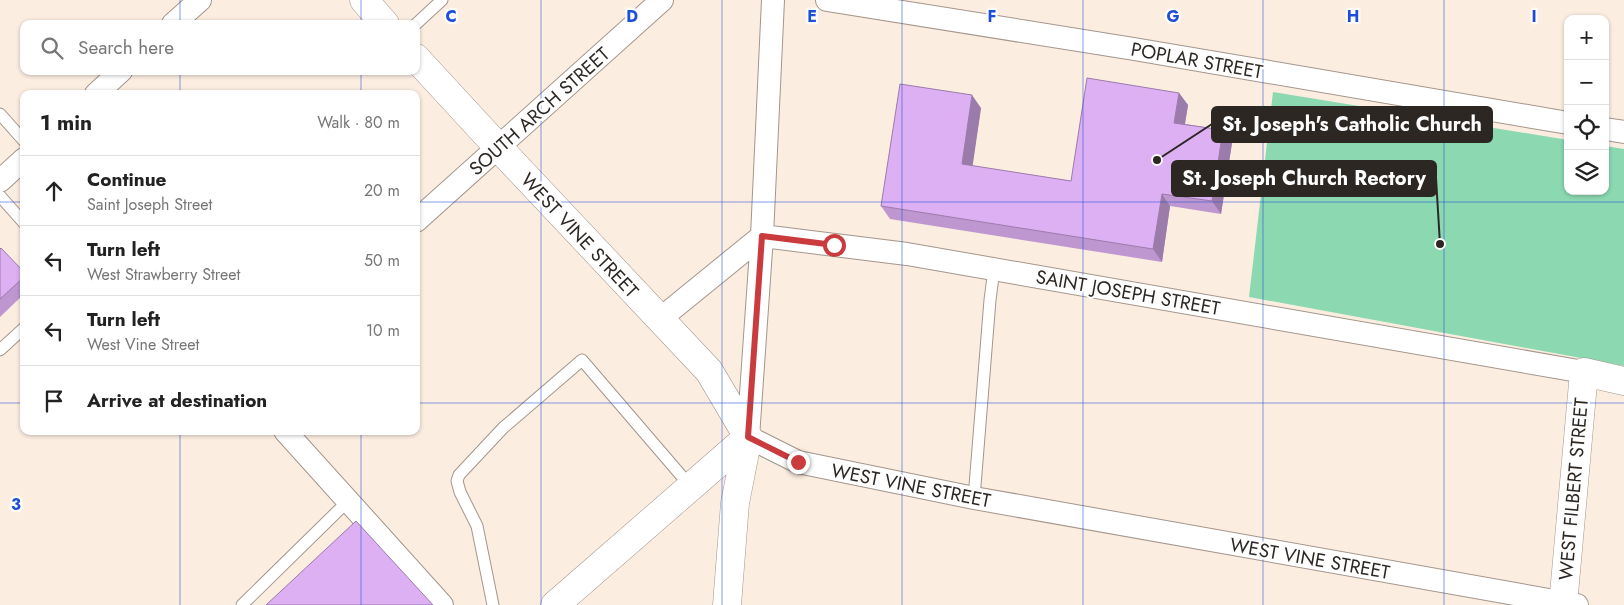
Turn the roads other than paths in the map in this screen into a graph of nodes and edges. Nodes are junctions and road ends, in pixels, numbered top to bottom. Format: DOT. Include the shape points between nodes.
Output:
graph roads {
  1 [pos="200,0"];
  2 [pos="364,0"];
  3 [pos="442,0"];
  4 [pos="662,0"];
  5 [pos="773,0"];
  6 [pos="827,0"];
  7 [pos="178,20"];
  8 [pos="382,20"];
  9 [pos="420,20"];
  10 [pos="420,62"];
  11 [pos="117,75"];
  12 [pos="100,90"];
  13 [pos="0,114"];
  14 [pos="1564,122"];
  15 [pos="1609,130"];
  16 [pos="1624,132"];
  17 [pos="20,136"];
  18 [pos="498,148"];
  19 [pos="20,163"];
  20 [pos="0,181"];
  21 [pos="0,196"];
  22 [pos="420,217"];
  23 [pos="20,218"];
  24 [pos="762,236"];
  25 [pos="994,269"];
  26 [pos="660,320"];
  27 [pos="20,332"];
  28 [pos="0,350"];
  29 [pos="1584,372"];
  30 [pos="1624,381"];
  31 [pos="289,435"];
  32 [pos="748,437"];
  33 [pos="691,486"];
  34 [pos="974,498"];
  35 [pos="348,501"];
  36 [pos="1568,604"];
  37 [pos="242,605"];
  38 [pos="442,605"];
  39 [pos="493,605"];
  40 [pos="555,605"];
  41 [pos="727,605"];
  1 -- 7 [label="street"];
  2 -- 8 [label="street"];
  3 -- 9 [label="lane"];
  4 -- 18 [label="street, SOUTH ARCH STREET"];
  5 -- 24 [label="street"];
  6 -- 14 [label="street, POPLAR STREET"];
  10 -- 18 [label="street, WEST VINE STREET"];
  11 -- 12 [label="street"];
  13 -- 17 [label="lane"];
  15 -- 16 [label="street"];
  18 -- 22 [label="street, SOUTH ARCH STREET"];
  18 -- 26 [label="street, WEST VINE STREET"];
  19 -- 20 [label="street"];
  21 -- 23 [label="lane"];
  24 -- 25 [label="street, SAINT JOSEPH STREET" via="907,254"];
  24 -- 26 [label="street"];
  24 -- 32 [label="street"];
  25 -- 29 [label="street, SAINT JOSEPH STREET"];
  25 -- 34 [label="lane"];
  26 -- 32 [label="street, WEST VINE STREET" via="709,371"];
  27 -- 28 [label="lane"];
  29 -- 30 [label="street, SAINT JOSEPH STREET"];
  29 -- 36 [label="street, WEST FILBERT STREET"];
  31 -- 35 [label="street"];
  32 -- 33 [label="street"];
  32 -- 34 [label="street, WEST VINE STREET" via="798,462"];
  32 -- 41 [label="street" via="735,503"];
  33 -- 39 [label="lane" via="582,360 503,428 459,475 460,492 477,526"];
  33 -- 40 [label="street"];
  34 -- 36 [label="street, WEST VINE STREET"];
  35 -- 37 [label="lane"];
  35 -- 38 [label="street"];
}
